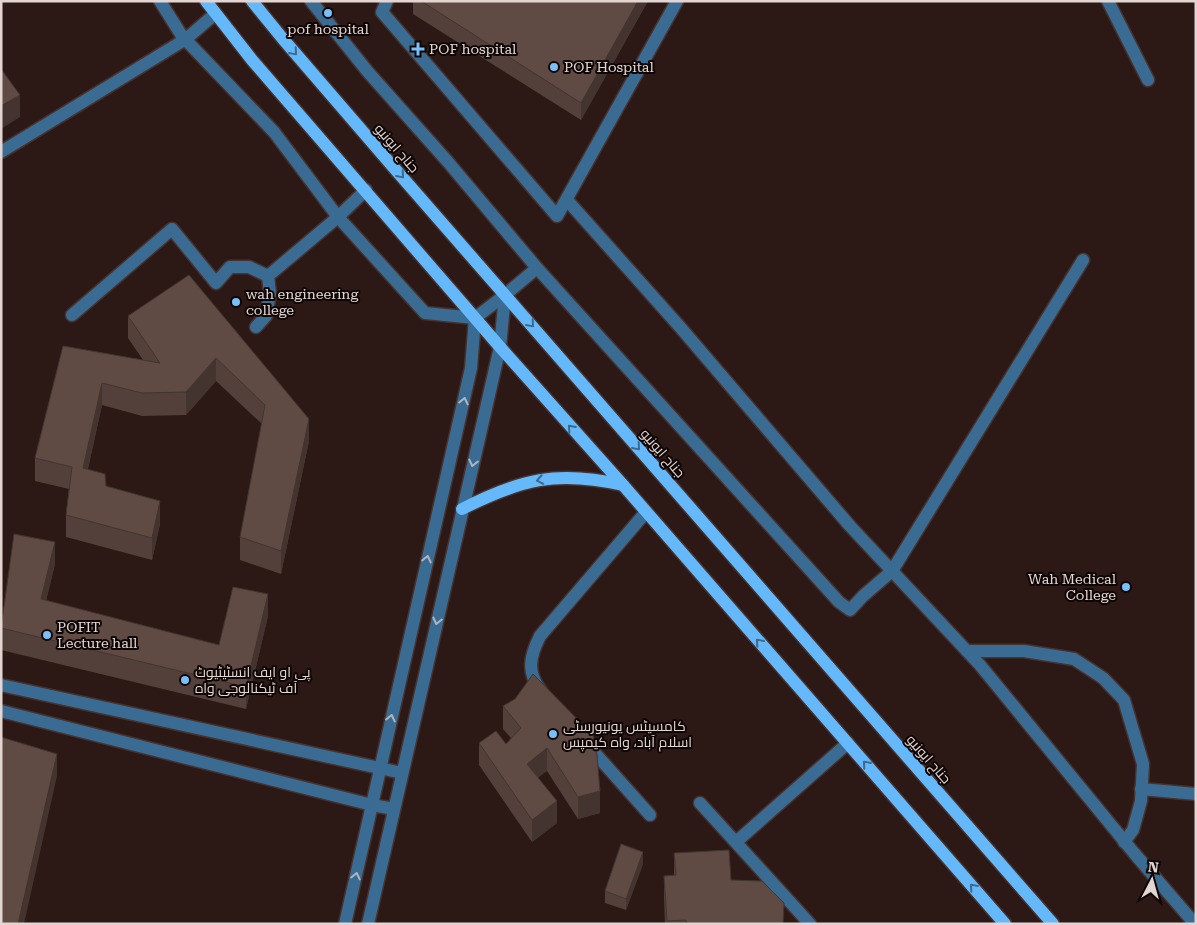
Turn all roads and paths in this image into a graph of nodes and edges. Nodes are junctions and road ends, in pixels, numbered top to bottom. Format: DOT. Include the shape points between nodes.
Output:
graph roads {
  1 [pos="160,1"];
  2 [pos="206,1"];
  3 [pos="252,1"];
  4 [pos="311,1"];
  5 [pos="387,1"];
  6 [pos="676,1"];
  7 [pos="1108,1"];
  8 [pos="215,14"];
  9 [pos="186,40"];
  10 [pos="1148,80"];
  11 [pos="1,152"];
  12 [pos="366,190"];
  13 [pos="566,200"];
  14 [pos="338,216"];
  15 [pos="1083,260"];
  16 [pos="537,268"];
  17 [pos="268,276"];
  18 [pos="505,295"];
  19 [pos="72,315"];
  20 [pos="475,318"];
  21 [pos="256,327"];
  22 [pos="500,347"];
  23 [pos="623,485"];
  24 [pos="440,504"];
  25 [pos="462,509"];
  26 [pos="646,512"];
  27 [pos="892,571"];
  28 [pos="967,651"];
  29 [pos="1,685"];
  30 [pos="552,703"];
  31 [pos="1,711"];
  32 [pos="578,733"];
  33 [pos="848,743"];
  34 [pos="380,768"];
  35 [pos="402,773"];
  36 [pos="1141,789"];
  37 [pos="1196,794"];
  38 [pos="700,803"];
  39 [pos="372,805"];
  40 [pos="394,809"];
  41 [pos="650,815"];
  42 [pos="736,842"];
  43 [pos="1124,842"];
  44 [pos="1193,918"];
  45 [pos="345,924"];
  46 [pos="368,924"];
  47 [pos="810,924"];
  48 [pos="1005,924"];
  49 [pos="1053,924"];
  1 -- 9 [label="street"];
  2 -- 8 [label="main road"];
  3 -- 18 [label="main road, جناح ایونیو, one-way"];
  4 -- 16 [label="street"];
  5 -- 13 [label="street" via="382,12 557,216"];
  6 -- 13 [label="street"];
  7 -- 10 [label="street"];
  8 -- 9 [label="street"];
  8 -- 12 [label="main road"];
  9 -- 11 [label="street"];
  9 -- 14 [label="street" via="274,132"];
  12 -- 14 [label="street"];
  12 -- 20 [label="main road"];
  13 -- 27 [label="street"];
  14 -- 17 [label="street"];
  14 -- 20 [label="street" via="425,313"];
  15 -- 27 [label="street"];
  16 -- 18 [label="street"];
  16 -- 27 [label="street" via="839,602 850,610"];
  17 -- 19 [label="street" via="249,267 230,268 216,283 172,229"];
  17 -- 21 [label="street" via="270,294 266,316"];
  18 -- 20 [label="street"];
  18 -- 22 [label="street"];
  18 -- 49 [label="main road, جناح ایونیو, one-way"];
  20 -- 22 [label="main road"];
  24 -- 20 [label="street, one-way" via="471,368"];
  23 -- 22 [label="main road, one-way"];
  22 -- 25 [label="street, one-way"];
  23 -- 25 [label="main road, one-way" via="595,479 556,477 520,484"];
  23 -- 26 [label="main road"];
  24 -- 25 [label="street"];
  34 -- 24 [label="street, one-way"];
  25 -- 35 [label="street, one-way"];
  26 -- 30 [label="street" via="540,636 533,650 532,676"];
  33 -- 26 [label="main road, one-way"];
  27 -- 28 [label="street"];
  28 -- 36 [label="street" via="1024,651 1074,659 1103,678 1124,700 1143,764"];
  28 -- 43 [label="street"];
  29 -- 34 [label="street"];
  31 -- 39 [label="street"];
  32 -- 41 [label="street"];
  33 -- 42 [label="street"];
  48 -- 33 [label="main road, one-way"];
  34 -- 35 [label="street"];
  34 -- 39 [label="street"];
  35 -- 40 [label="street"];
  36 -- 37 [label="street"];
  36 -- 43 [label="street" via="1133,830"];
  38 -- 42 [label="street"];
  39 -- 40 [label="street"];
  45 -- 39 [label="street, one-way"];
  40 -- 46 [label="street"];
  42 -- 47 [label="street"];
  43 -- 44 [label="street"];
}
